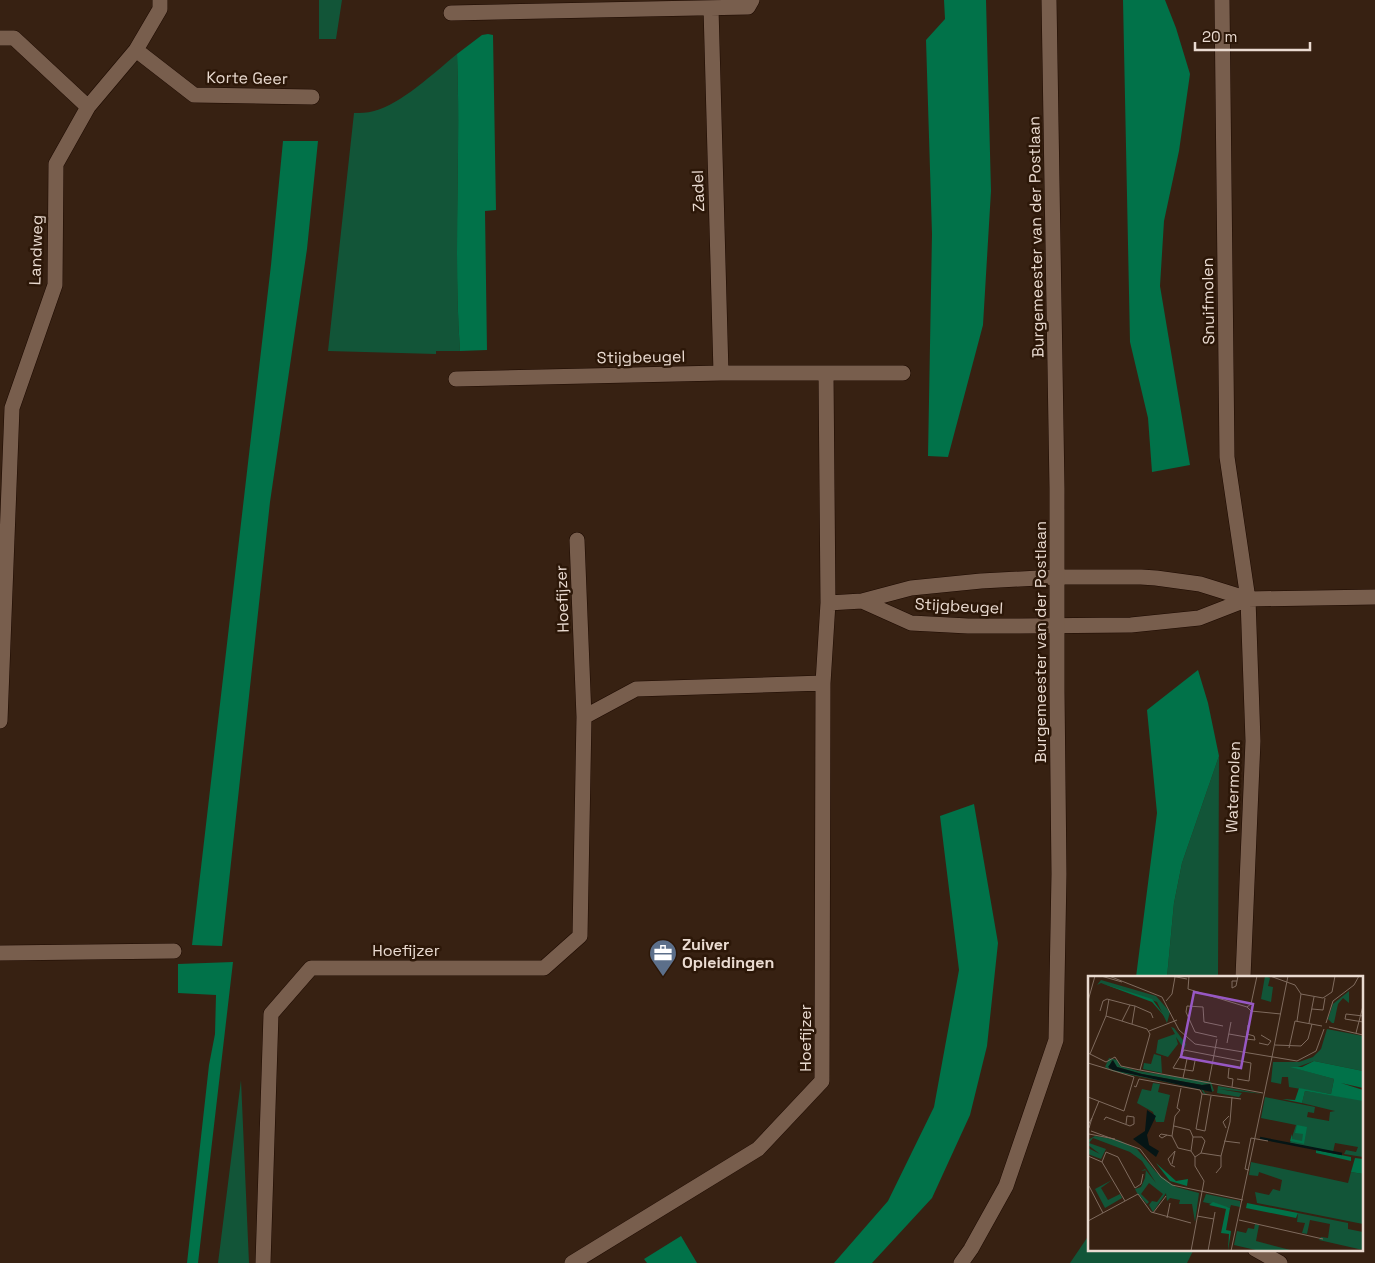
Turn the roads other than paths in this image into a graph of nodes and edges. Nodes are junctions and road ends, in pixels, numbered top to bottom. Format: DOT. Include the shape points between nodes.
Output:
graph roads {
  1 [pos="160,0"];
  2 [pos="752,0"];
  3 [pos="1050,0"];
  4 [pos="1222,0"];
  5 [pos="656,5"];
  6 [pos="711,8"];
  7 [pos="451,14"];
  8 [pos="0,38"];
  9 [pos="136,50"];
  10 [pos="312,97"];
  11 [pos="88,107"];
  12 [pos="721,373"];
  13 [pos="826,373"];
  14 [pos="903,373"];
  15 [pos="456,379"];
  16 [pos="577,540"];
  17 [pos="1058,578"];
  18 [pos="1375,597"];
  19 [pos="1248,599"];
  20 [pos="862,601"];
  21 [pos="828,603"];
  22 [pos="1057,625"];
  23 [pos="823,683"];
  24 [pos="584,717"];
  25 [pos="0,721"];
  26 [pos="174,952"];
  27 [pos="0,953"];
  28 [pos="1243,976"];
  29 [pos="1257,1250"];
  30 [pos="263,1263"];
  31 [pos="572,1263"];
  32 [pos="961,1263"];
  33 [pos="1280,1263"];
  1 -- 9 [label="street" via="160,10"];
  2 -- 6 [label="street" via="748,7"];
  3 -- 17 [label="street, Burgemeester van der Postlaan"];
  4 -- 19 [label="street, Snuifmolen" via="1227,457"];
  5 -- 6 [label="street"];
  5 -- 7 [label="street"];
  6 -- 12 [label="street, Zadel"];
  8 -- 11 [label="street" via="14,38"];
  9 -- 10 [label="street, Korte Geer" via="194,95"];
  9 -- 11 [label="street"];
  11 -- 25 [label="street, Landweg" via="56,164 55,284 12,408"];
  12 -- 13 [label="street, Stijgbeugel"];
  12 -- 15 [label="street, Stijgbeugel"];
  13 -- 14 [label="street, Stijgbeugel"];
  13 -- 21 [label="street"];
  16 -- 24 [label="street, Hoefijzer"];
  17 -- 19 [label="street, Stijgbeugel" via="1164,579 1200,584"];
  17 -- 20 [label="street, Stijgbeugel" via="911,588"];
  17 -- 22 [label="street, Burgemeester van der Postlaan"];
  18 -- 19 [label="street"];
  19 -- 22 [label="street, Stijgbeugel" via="1199,618 1142,624"];
  19 -- 28 [label="street, Watermolen" via="1253,741"];
  20 -- 21 [label="street, Stijgbeugel"];
  20 -- 22 [label="street, Stijgbeugel" via="911,623"];
  21 -- 23 [label="street, Hoefijzer"];
  22 -- 32 [label="street, Burgemeester van der Postlaan" via="1059,874 1056,1040 1006,1186"];
  23 -- 24 [label="street" via="636,689"];
  23 -- 31 [label="street, Hoefijzer" via="822,1081 758,1149"];
  24 -- 30 [label="street, Hoefijzer" via="580,936 544,968 311,968 271,1014"];
  26 -- 27 [label="street"];
  29 -- 33 [label="street"];
}
